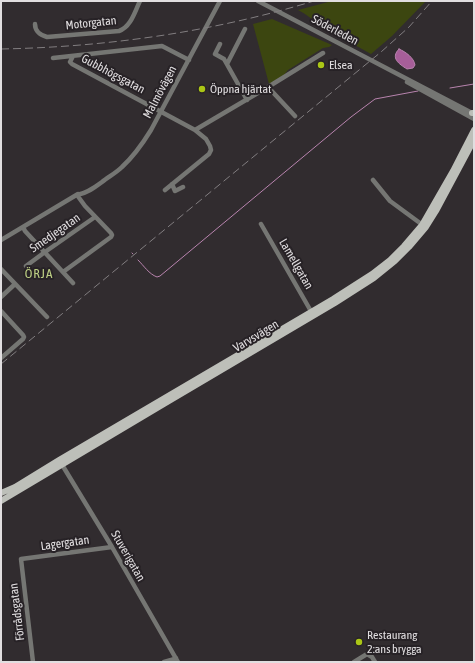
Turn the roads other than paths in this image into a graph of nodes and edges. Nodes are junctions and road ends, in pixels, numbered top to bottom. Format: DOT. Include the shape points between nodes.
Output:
graph roads {
  1 [pos="140,1"];
  2 [pos="220,1"];
  3 [pos="258,1"];
  4 [pos="35,24"];
  5 [pos="245,29"];
  6 [pos="220,44"];
  7 [pos="323,53"];
  8 [pos="73,56"];
  9 [pos="53,58"];
  10 [pos="189,60"];
  11 [pos="227,64"];
  12 [pos="268,87"];
  13 [pos="247,100"];
  14 [pos="161,111"];
  15 [pos="473,115"];
  16 [pos="295,116"];
  17 [pos="195,130"];
  18 [pos="474,130"];
  19 [pos="474,140"];
  20 [pos="373,180"];
  21 [pos="183,187"];
  22 [pos="77,195"];
  23 [pos="96,217"];
  24 [pos="261,224"];
  25 [pos="424,226"];
  26 [pos="23,227"];
  27 [pos="1,240"];
  28 [pos="45,252"];
  29 [pos="26,266"];
  30 [pos="1,269"];
  31 [pos="63,272"];
  32 [pos="73,282"];
  33 [pos="15,284"];
  34 [pos="1,297"];
  35 [pos="1,311"];
  36 [pos="312,313"];
  37 [pos="47,317"];
  38 [pos="1,358"];
  39 [pos="61,462"];
  40 [pos="15,487"];
  41 [pos="1,493"];
  42 [pos="1,497"];
  43 [pos="1,501"];
  44 [pos="112,547"];
  45 [pos="21,559"];
  46 [pos="177,660"];
  47 [pos="33,662"];
  48 [pos="164,662"];
  49 [pos="354,662"];
  50 [pos="375,662"];
  1 -- 4 [label="street, Motorgatan" via="128,24 119,31 47,37 37,32"];
  2 -- 10 [label="street, Malmövägen"];
  3 -- 15 [label="street, Söderleden"];
  5 -- 11 [label="street"];
  6 -- 11 [label="street" via="215,54"];
  7 -- 12 [label="street"];
  8 -- 9 [label="street"];
  8 -- 10 [label="street" via="162,46"];
  8 -- 14 [label="street, Gubbhögsgatan" via="70,62 72,64"];
  10 -- 14 [label="street, Malmövägen"];
  11 -- 13 [label="street"];
  12 -- 13 [label="street"];
  12 -- 16 [label="street"];
  13 -- 17 [label="street"];
  14 -- 17 [label="street, Gubbhögsgatan"];
  14 -- 22 [label="street, Malmövägen" via="132,157 103,181"];
  17 -- 21 [label="street, Gubbhögsgatan" via="208,142 211,150 206,157 168,187 175,192"];
  18 -- 25 [label="main road, Varvsvägen"];
  19 -- 25 [label="main road, Varvsvägen" via="436,212"];
  20 -- 25 [label="street" via="390,201"];
  22 -- 23 [label="street"];
  22 -- 26 [label="street, Malmövägen"];
  23 -- 28 [label="street, Smedjegatan"];
  23 -- 31 [label="street" via="111,233 111,237"];
  24 -- 36 [label="street, Lamellgatan"];
  25 -- 36 [label="main road, Varvsvägen" via="409,248 374,278 335,303"];
  26 -- 27 [label="street, Malmövägen"];
  26 -- 28 [label="street"];
  28 -- 29 [label="street, Smedjegatan"];
  28 -- 31 [label="street"];
  30 -- 33 [label="street"];
  31 -- 32 [label="street"];
  33 -- 34 [label="street"];
  33 -- 37 [label="street"];
  35 -- 38 [label="street" via="24,337"];
  36 -- 39 [label="main road, Varvsvägen"];
  39 -- 40 [label="main road, Varvsvägen"];
  39 -- 43 [label="main road, Varvsvägen"];
  39 -- 44 [label="street, Stuverigatan"];
  40 -- 41 [label="main road, Varvsvägen"];
  40 -- 42 [label="main road, Varvsvägen"];
  44 -- 45 [label="street, Lagergatan"];
  44 -- 46 [label="street, Stuverigatan"];
  45 -- 47 [label="street, Förrådsgatan"];
  46 -- 48 [label="street"];
  49 -- 50 [label="street" via="367,654"];
}
